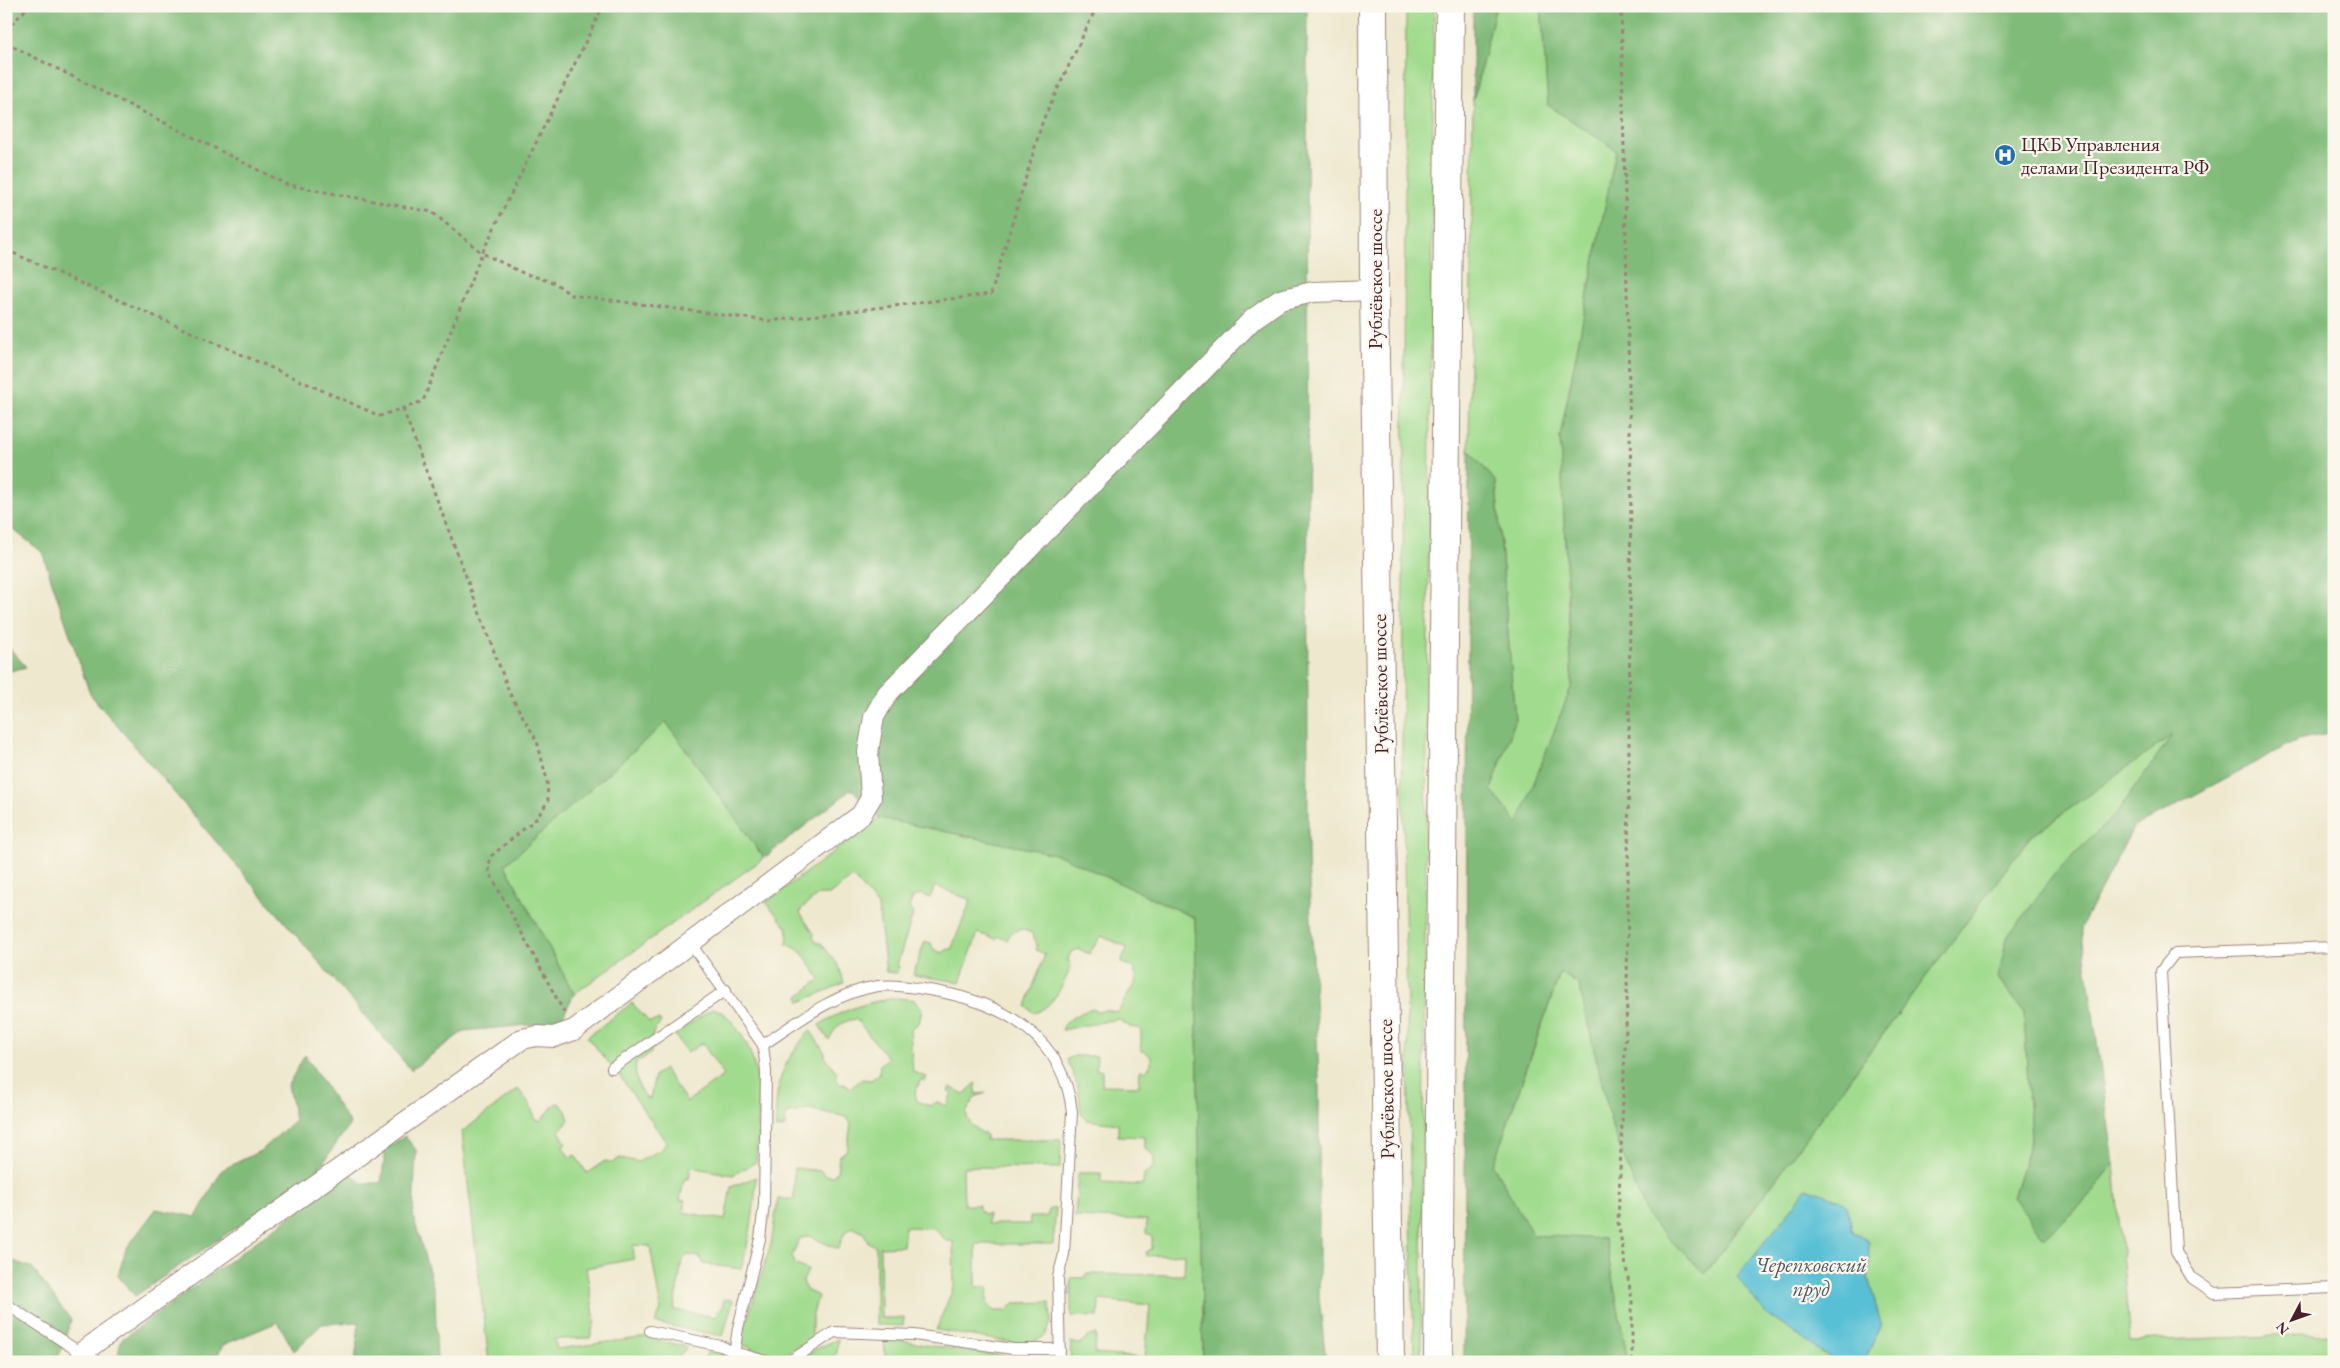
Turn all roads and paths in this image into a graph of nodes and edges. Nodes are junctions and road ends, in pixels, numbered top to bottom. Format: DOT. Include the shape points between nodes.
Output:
graph roads {
  1 [pos="29,6"];
  2 [pos="603,6"];
  3 [pos="1097,6"];
  4 [pos="1373,6"];
  5 [pos="1450,6"];
  6 [pos="1621,6"];
  7 [pos="6,30"];
  8 [pos="6,42"];
  9 [pos="6,250"];
  10 [pos="482,253"];
  11 [pos="1374,290"];
  12 [pos="402,409"];
  13 [pos="690,943"];
  14 [pos="2334,948"];
  15 [pos="726,990"];
  16 [pos="574,1030"];
  17 [pos="763,1045"];
  18 [pos="612,1068"];
  19 [pos="2334,1288"];
  20 [pos="6,1304"];
  21 [pos="650,1331"];
  22 [pos="1060,1349"];
  23 [pos="733,1357"];
  24 [pos="90,1358"];
  25 [pos="768,1362"];
  26 [pos="784,1362"];
  27 [pos="1060,1362"];
  28 [pos="1390,1362"];
  29 [pos="1438,1362"];
  30 [pos="1632,1362"];
  1 -- 7 [label="path"];
  2 -- 10 [label="path"];
  3 -- 10 [label="path" via="1043,120 991,294 769,321 571,295 555,283 523,273"];
  4 -- 11 [label="main road, Рублёвское шоссе"];
  5 -- 29 [label="main road"];
  6 -- 30 [label="path" via="1631,479 1627,1001 1618,1222 1632,1300"];
  8 -- 10 [label="path" via="288,185 432,212"];
  9 -- 12 [label="path" via="380,416"];
  10 -- 12 [label="path" via="423,401"];
  11 -- 13 [label="street" via="1313,292 1280,300 1254,319 887,694 874,717 868,752 871,798 861,815"];
  11 -- 28 [label="main road, Рублёвское шоссе"];
  12 -- 16 [label="path" via="510,694 536,741 547,780 548,801 537,818 490,857 489,872"];
  13 -- 15 [label="lane"];
  13 -- 16 [label="street"];
  14 -- 19 [label="lane" via="2175,953 2161,971 2176,1252 2192,1278 2214,1293"];
  15 -- 17 [label="lane"];
  15 -- 18 [label="lane"];
  16 -- 24 [label="street" via="554,1037 522,1039"];
  17 -- 22 [label="lane" via="823,1007 847,995 878,986 951,994 1017,1020 1036,1037 1062,1072 1072,1112 1064,1254 1058,1277"];
  17 -- 23 [label="lane" via="766,1072 764,1204 760,1239"];
  20 -- 24 [label="lane"];
  21 -- 23 [label="lane" via="720,1346"];
  22 -- 26 [label="lane" via="1013,1349 914,1335 834,1332"];
  22 -- 27 [label="lane"];
  23 -- 25 [label="lane"];
}
